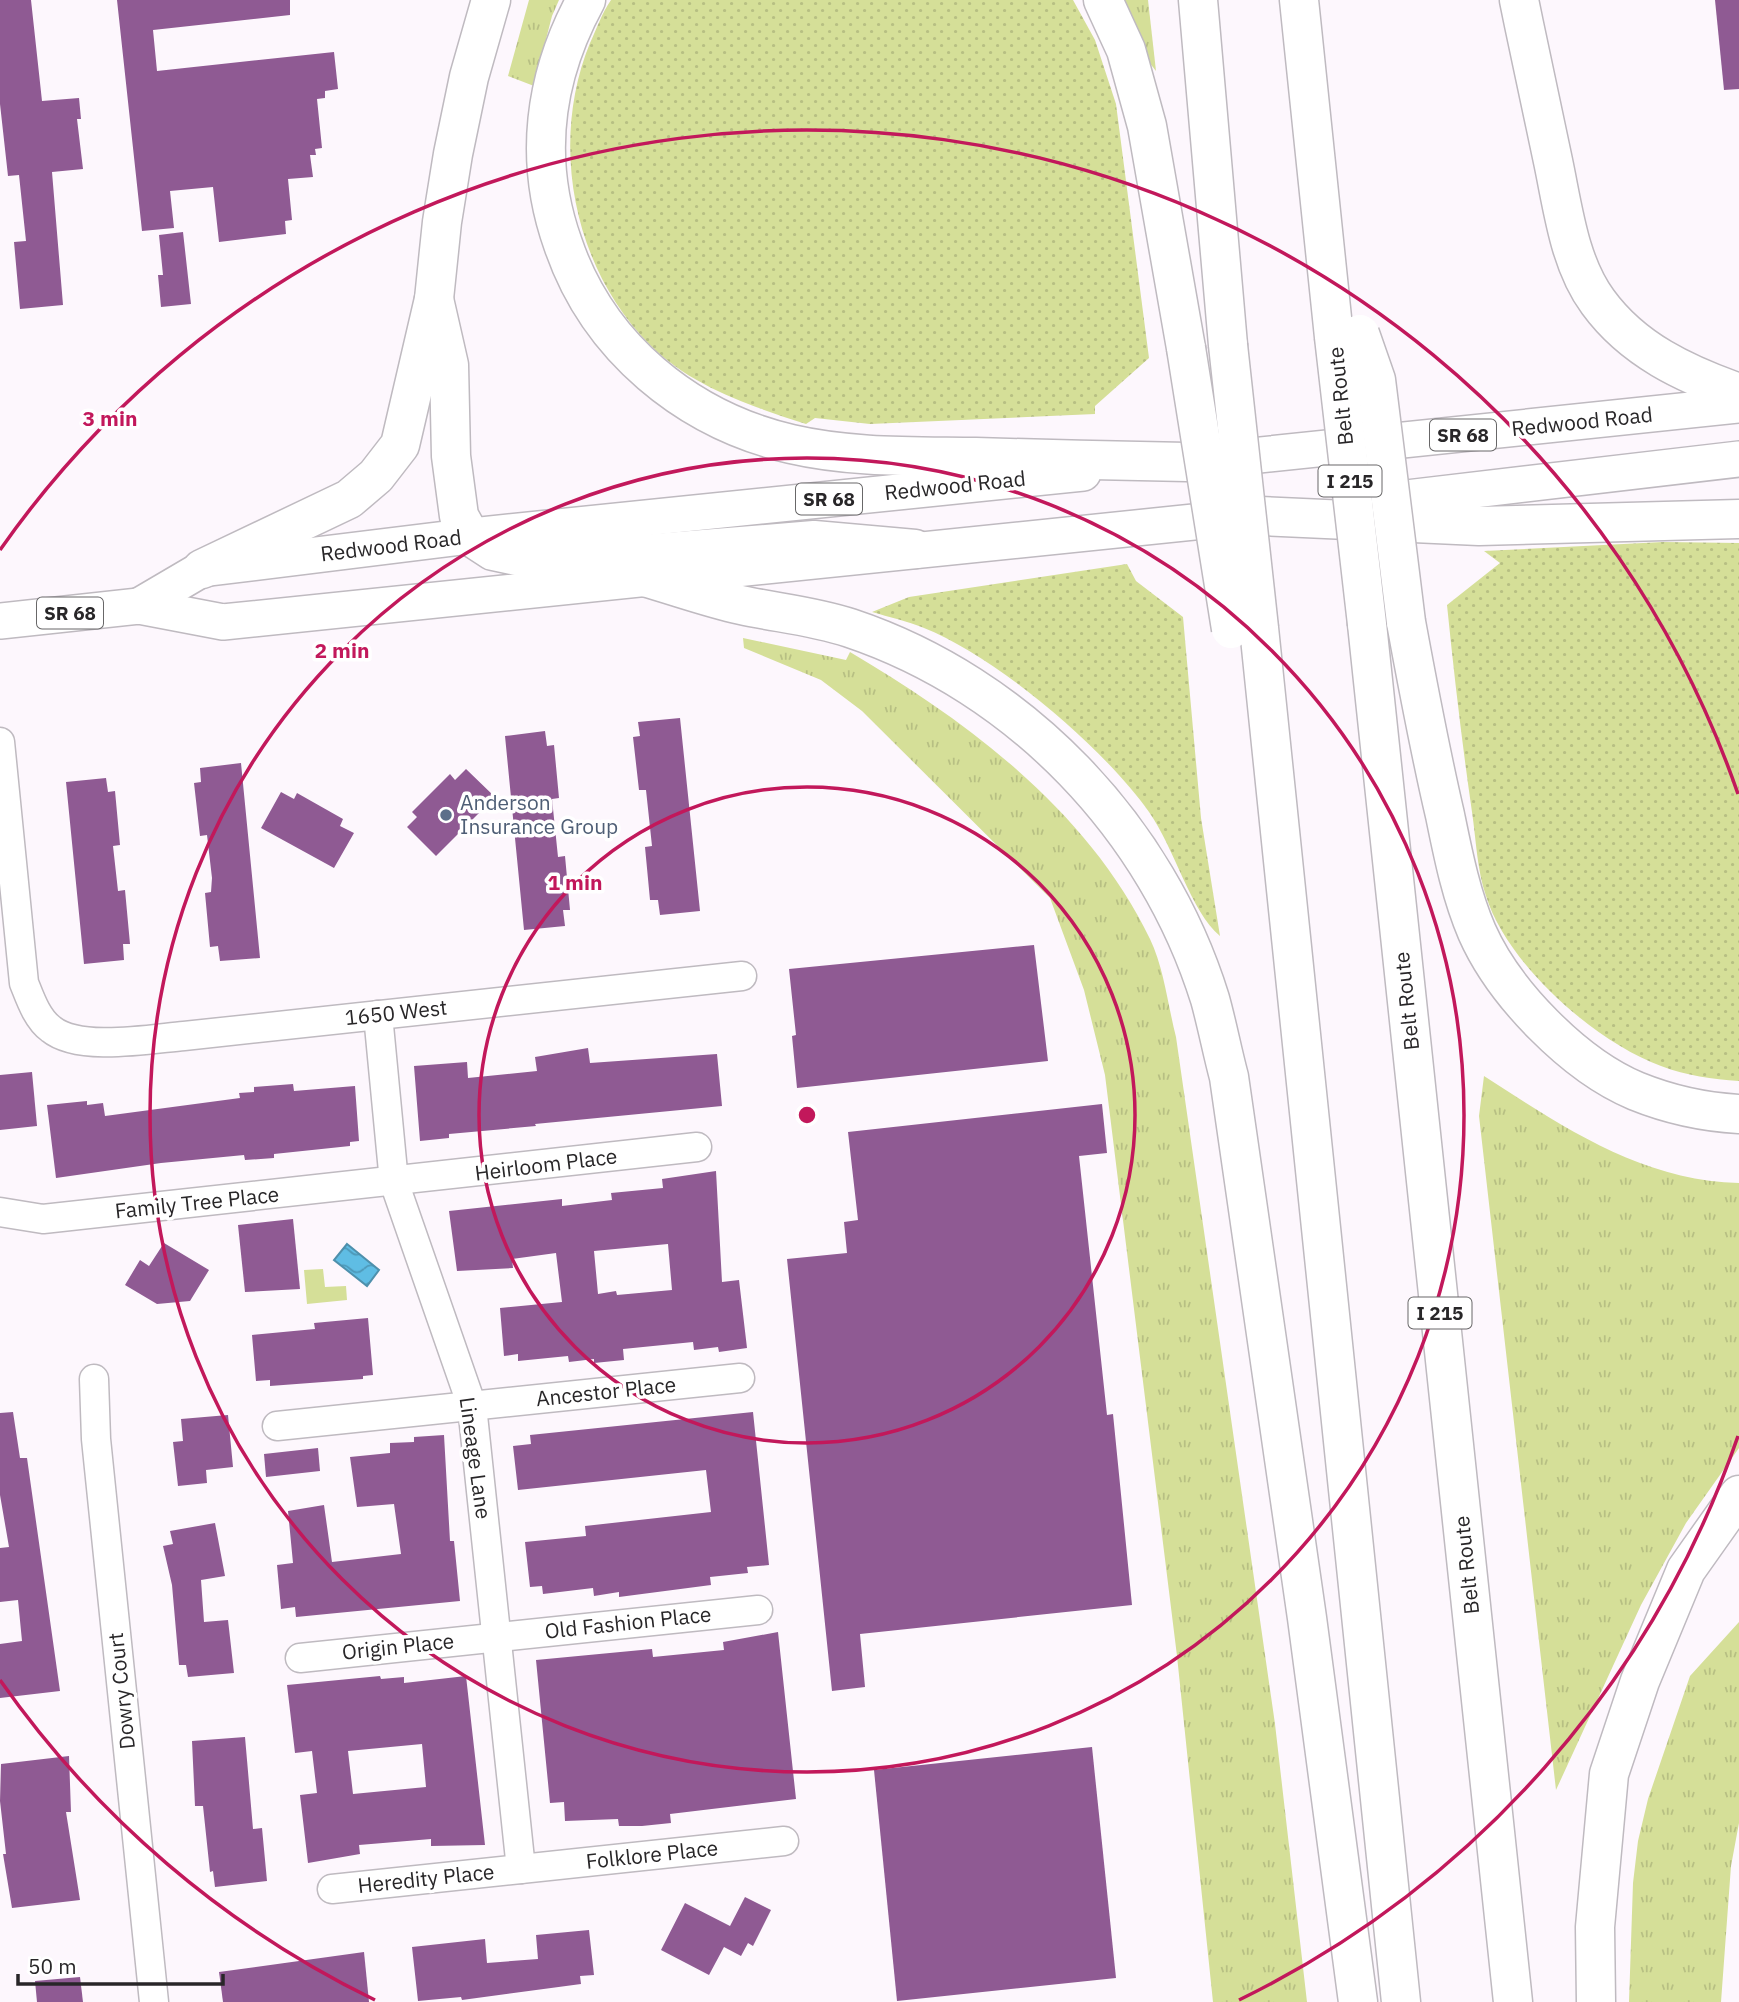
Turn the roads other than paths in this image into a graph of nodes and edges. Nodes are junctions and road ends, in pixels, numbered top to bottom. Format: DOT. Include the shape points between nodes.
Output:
graph roads {
  1 [pos="491,0"];
  2 [pos="586,0"];
  3 [pos="1102,0"];
  4 [pos="1198,0"];
  5 [pos="1300,0"];
  6 [pos="1519,0"];
  7 [pos="435,299"];
  8 [pos="1347,335"];
  9 [pos="1739,393"];
  10 [pos="1739,405"];
  11 [pos="1739,459"];
  12 [pos="1188,462"];
  13 [pos="1259,516"];
  14 [pos="1739,519"];
  15 [pos="470,536"];
  16 [pos="915,549"];
  17 [pos="202,569"];
  18 [pos="644,577"];
  19 [pos="139,606"];
  20 [pos="0,621"];
  21 [pos="1245,629"];
  22 [pos="0,742"];
  23 [pos="742,976"];
  24 [pos="378,1015"];
  25 [pos="1739,1114"];
  26 [pos="697,1147"];
  27 [pos="394,1182"];
  28 [pos="0,1212"];
  29 [pos="740,1378"];
  30 [pos="94,1379"];
  31 [pos="472,1406"];
  32 [pos="277,1426"];
  33 [pos="1739,1495"];
  34 [pos="758,1610"];
  35 [pos="497,1637"];
  36 [pos="300,1658"];
  37 [pos="784,1841"];
  38 [pos="521,1869"];
  39 [pos="332,1889"];
  40 [pos="155,2002"];
  41 [pos="1358,2002"];
  42 [pos="1401,2002"];
  43 [pos="1513,2002"];
  44 [pos="1597,2002"];
  1 -- 7 [label="highway" via="453,154"];
  2 -- 12 [label="highway" via="559,59 550,93 545,129 550,200 568,259 595,312 661,383 737,428 794,445 863,454"];
  3 -- 21 [label="highway, bridge" via="1126,50 1144,114 1186,348"];
  4 -- 21 [label="highway, bridge" via="1228,345"];
  5 -- 8 [label="highway, Belt Route / I 215" via="1322,221"];
  6 -- 9 [label="highway" via="1568,232 1597,302 1649,352"];
  7 -- 15 [label="highway" via="449,365 455,496"];
  7 -- 17 [label="highway" via="400,445 376,476 340,503"];
  8 -- 25 [label="highway, bridge" via="1376,380 1406,622 1424,722 1461,887 1478,933 1502,978 1559,1039 1610,1076 1672,1103"];
  8 -- 43 [label="highway, Belt Route / I 215, bridge" via="1367,624"];
  10 -- 12 [label="main road, Redwood Road / SR 68"];
  11 -- 13 [label="main road, Redwood Road / SR 68"];
  12 -- 15 [label="main road, Redwood Road / SR 68"];
  13 -- 14 [label="highway" via="1479,526"];
  13 -- 16 [label="main road, Redwood Road / SR 68"];
  15 -- 16 [label="highway" via="493,551 545,562 814,540"];
  15 -- 17 [label="main road, Redwood Road / SR 68"];
  16 -- 18 [label="main road, Redwood Road / SR 68"];
  17 -- 19 [label="main road, Redwood Road / SR 68"];
  18 -- 19 [label="main road, Redwood Road / SR 68" via="223,622"];
  18 -- 41 [label="highway" via="741,605 852,629 966,682 1048,744 1082,779 1143,855 1168,901 1209,999 1229,1077"];
  19 -- 20 [label="main road, Redwood Road / SR 68"];
  21 -- 42 [label="highway" via="1288,902"];
  22 -- 24 [label="street, 1650 West" via="24,983 51,1030 68,1037 114,1042"];
  23 -- 24 [label="street, 1650 West"];
  24 -- 27 [label="street, Lineage Lane"];
  26 -- 27 [label="street, Heirloom Place"];
  27 -- 28 [label="street, Family Tree Place" via="43,1219"];
  27 -- 31 [label="street, Lineage Lane"];
  29 -- 31 [label="street, Ancestor Place"];
  30 -- 40 [label="street, Dowry Court" via="96,1439"];
  31 -- 32 [label="street, Ancestor Place"];
  31 -- 35 [label="street, Lineage Lane"];
  33 -- 44 [label="highway" via="1686,1570 1640,1681 1609,1774 1595,1927"];
  34 -- 35 [label="street, Old Fashion Place"];
  35 -- 36 [label="street, Origin Place"];
  35 -- 38 [label="street, Lineage Lane"];
  37 -- 38 [label="street, Folklore Place"];
  38 -- 39 [label="street, Heredity Place"];
}
